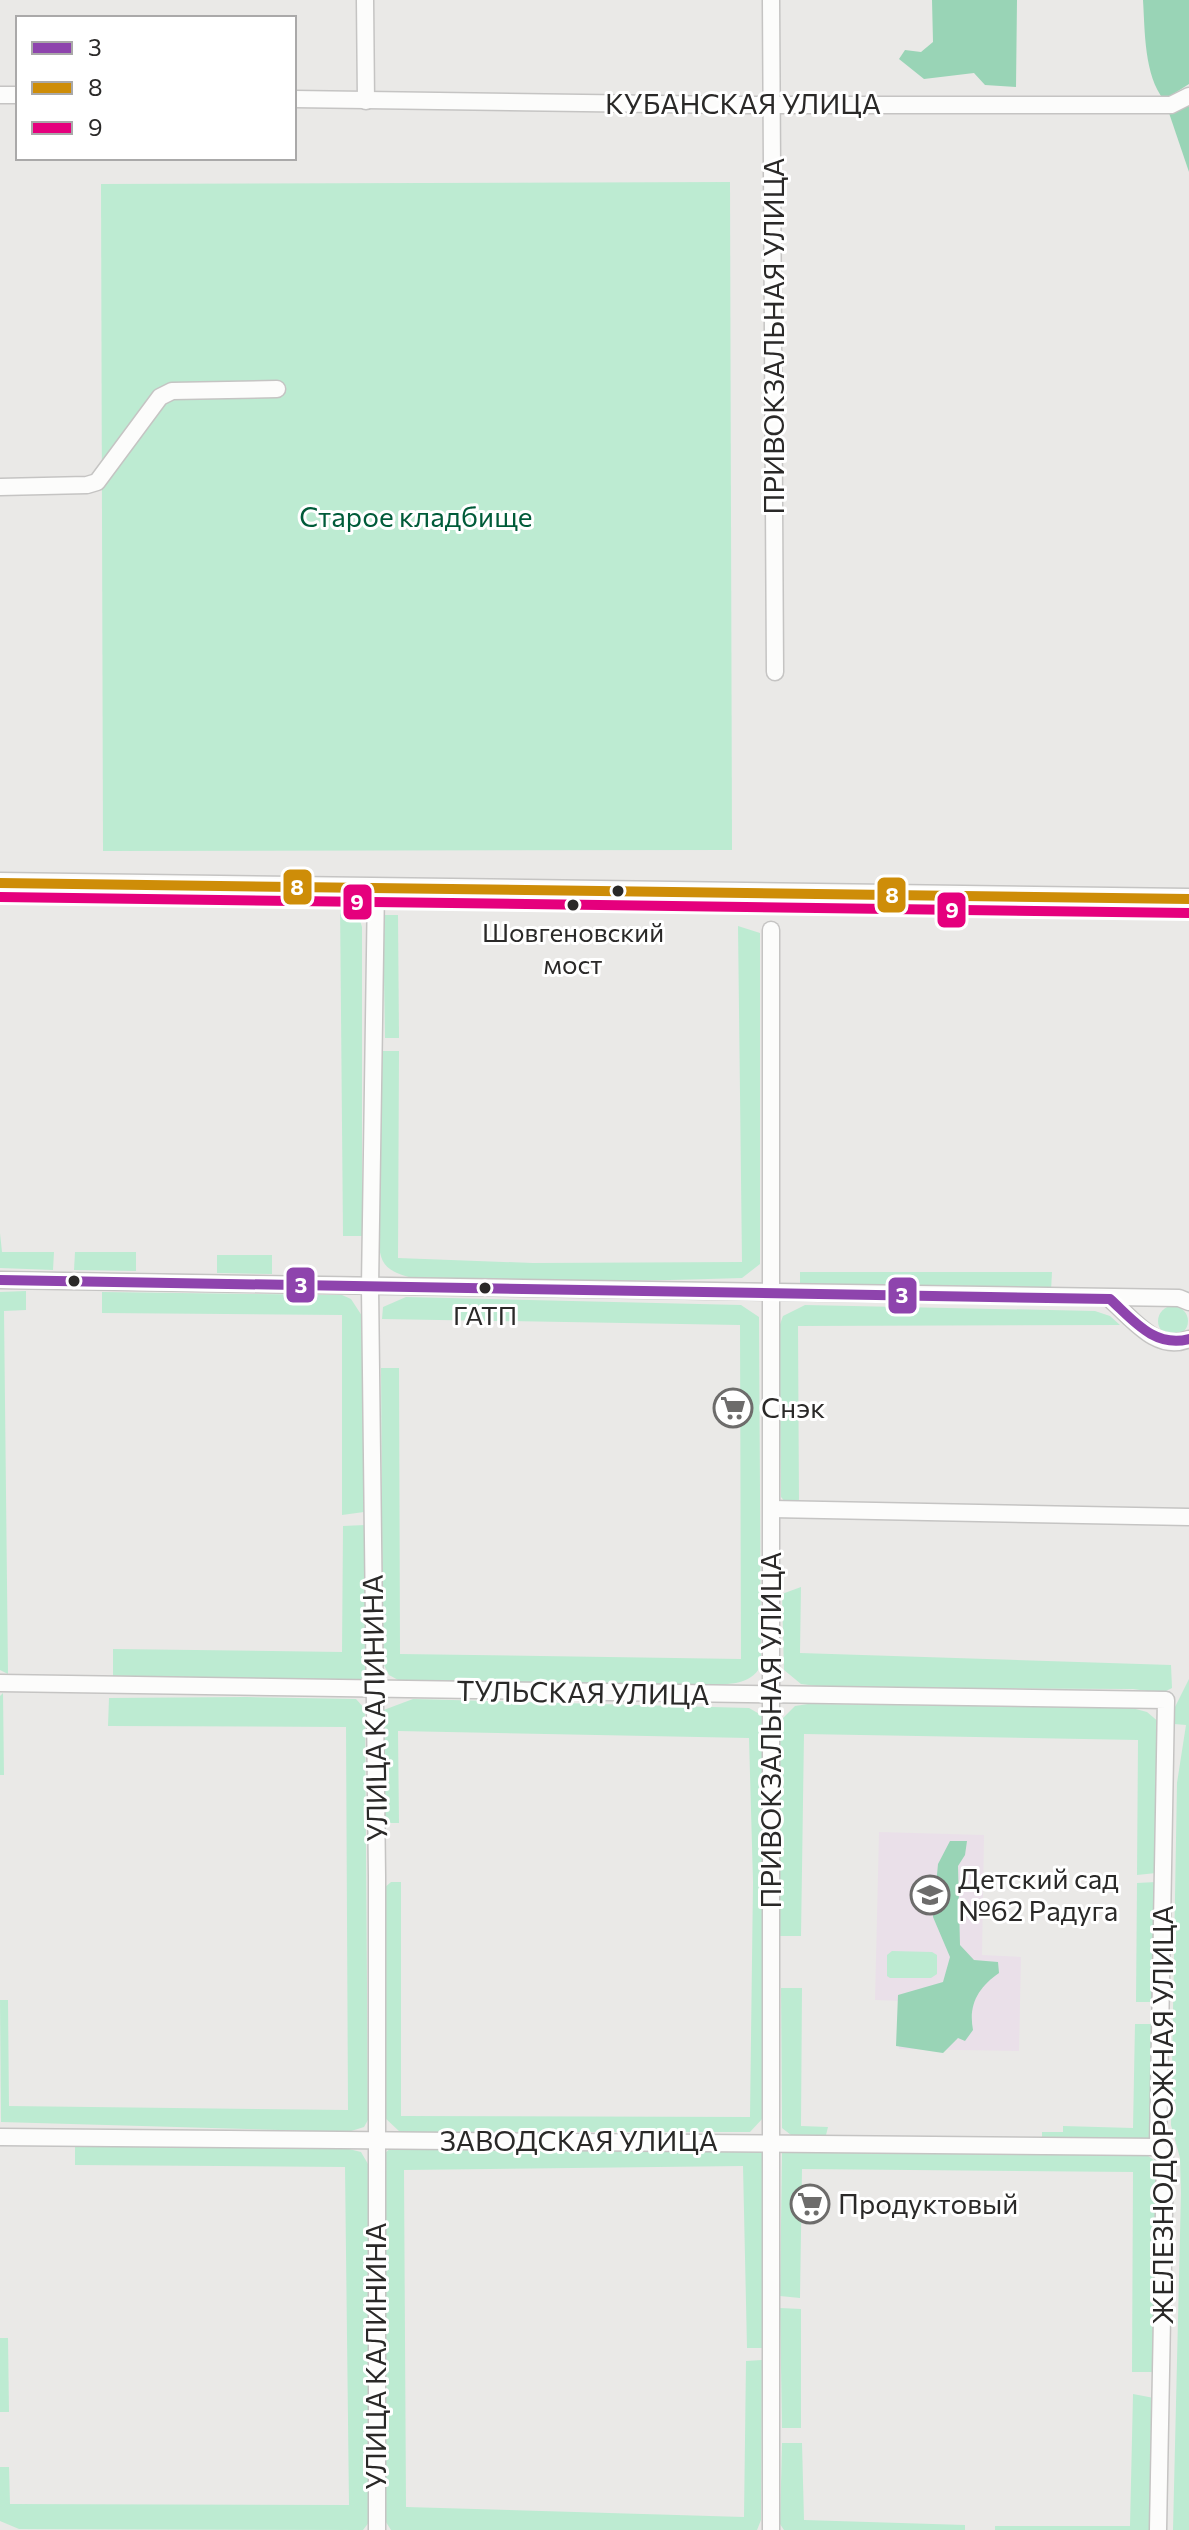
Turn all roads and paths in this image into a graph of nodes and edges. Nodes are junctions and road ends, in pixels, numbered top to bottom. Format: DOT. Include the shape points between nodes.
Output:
graph roads {
  1 [pos="365,0"];
  2 [pos="771,0"];
  3 [pos="1189,96"];
  4 [pos="296,99"];
  5 [pos="366,101"];
  6 [pos="774,105"];
  7 [pos="277,389"];
  8 [pos="0,487"];
  9 [pos="775,672"];
  10 [pos="0,883"];
  11 [pos="376,887"];
  12 [pos="1189,899"];
  13 [pos="771,930"];
  14 [pos="0,1280"];
  15 [pos="370,1287"];
  16 [pos="772,1291"];
  17 [pos="1110,1299"];
  18 [pos="1189,1302"];
  19 [pos="1189,1339"];
  20 [pos="772,1509"];
  21 [pos="1189,1517"];
  22 [pos="0,1683"];
  23 [pos="374,1689"];
  24 [pos="772,1696"];
  25 [pos="1166,1700"];
  26 [pos="0,2137"];
  27 [pos="375,2139"];
  28 [pos="771,2142"];
  29 [pos="1158,2147"];
  30 [pos="377,2530"];
  31 [pos="771,2530"];
  32 [pos="1158,2530"];
  1 -- 5 [label="street"];
  2 -- 6 [label="street, ПРИВОКЗАЛЬНАЯ УЛИЦА"];
  3 -- 6 [label="street, КУБАНСКАЯ УЛИЦА" via="1171,105"];
  4 -- 5 [label="street, КУБАНСКАЯ УЛИЦА"];
  5 -- 6 [label="street, КУБАНСКАЯ УЛИЦА"];
  6 -- 9 [label="street, ПРИВОКЗАЛЬНАЯ УЛИЦА"];
  7 -- 8 [label="street" via="172,391 160,397 97,482"];
  10 -- 11 [label="street"];
  11 -- 12 [label="street"];
  11 -- 15 [label="street, УЛИЦА КАЛИНИНА"];
  13 -- 16 [label="street, ПРИВОКЗАЛЬНАЯ УЛИЦА"];
  14 -- 15 [label="street"];
  15 -- 16 [label="street"];
  15 -- 23 [label="street, УЛИЦА КАЛИНИНА"];
  16 -- 17 [label="street"];
  16 -- 20 [label="street, ПРИВОКЗАЛЬНАЯ УЛИЦА"];
  17 -- 18 [label="street"];
  17 -- 19 [label="street" via="1155,1339 1170,1345"];
  20 -- 21 [label="street"];
  20 -- 24 [label="street, ПРИВОКЗАЛЬНАЯ УЛИЦА"];
  22 -- 23 [label="street, ТУЛЬСКАЯ УЛИЦА"];
  23 -- 24 [label="street, ТУЛЬСКАЯ УЛИЦА"];
  23 -- 27 [label="street, УЛИЦА КАЛИНИНА"];
  24 -- 25 [label="street, ТУЛЬСКАЯ УЛИЦА"];
  24 -- 28 [label="street, ПРИВОКЗАЛЬНАЯ УЛИЦА"];
  25 -- 29 [label="street, ЖЕЛЕЗНОДОРОЖНАЯ УЛИЦА"];
  26 -- 27 [label="street, ЗАВОДСКАЯ УЛИЦА"];
  27 -- 28 [label="street, ЗАВОДСКАЯ УЛИЦА"];
  27 -- 30 [label="street, УЛИЦА КАЛИНИНА"];
  28 -- 29 [label="street, ЗАВОДСКАЯ УЛИЦА"];
  28 -- 31 [label="street, ПРИВОКЗАЛЬНАЯ УЛИЦА"];
  29 -- 32 [label="street, ЖЕЛЕЗНОДОРОЖНАЯ УЛИЦА" via="1165,2159"];
}
